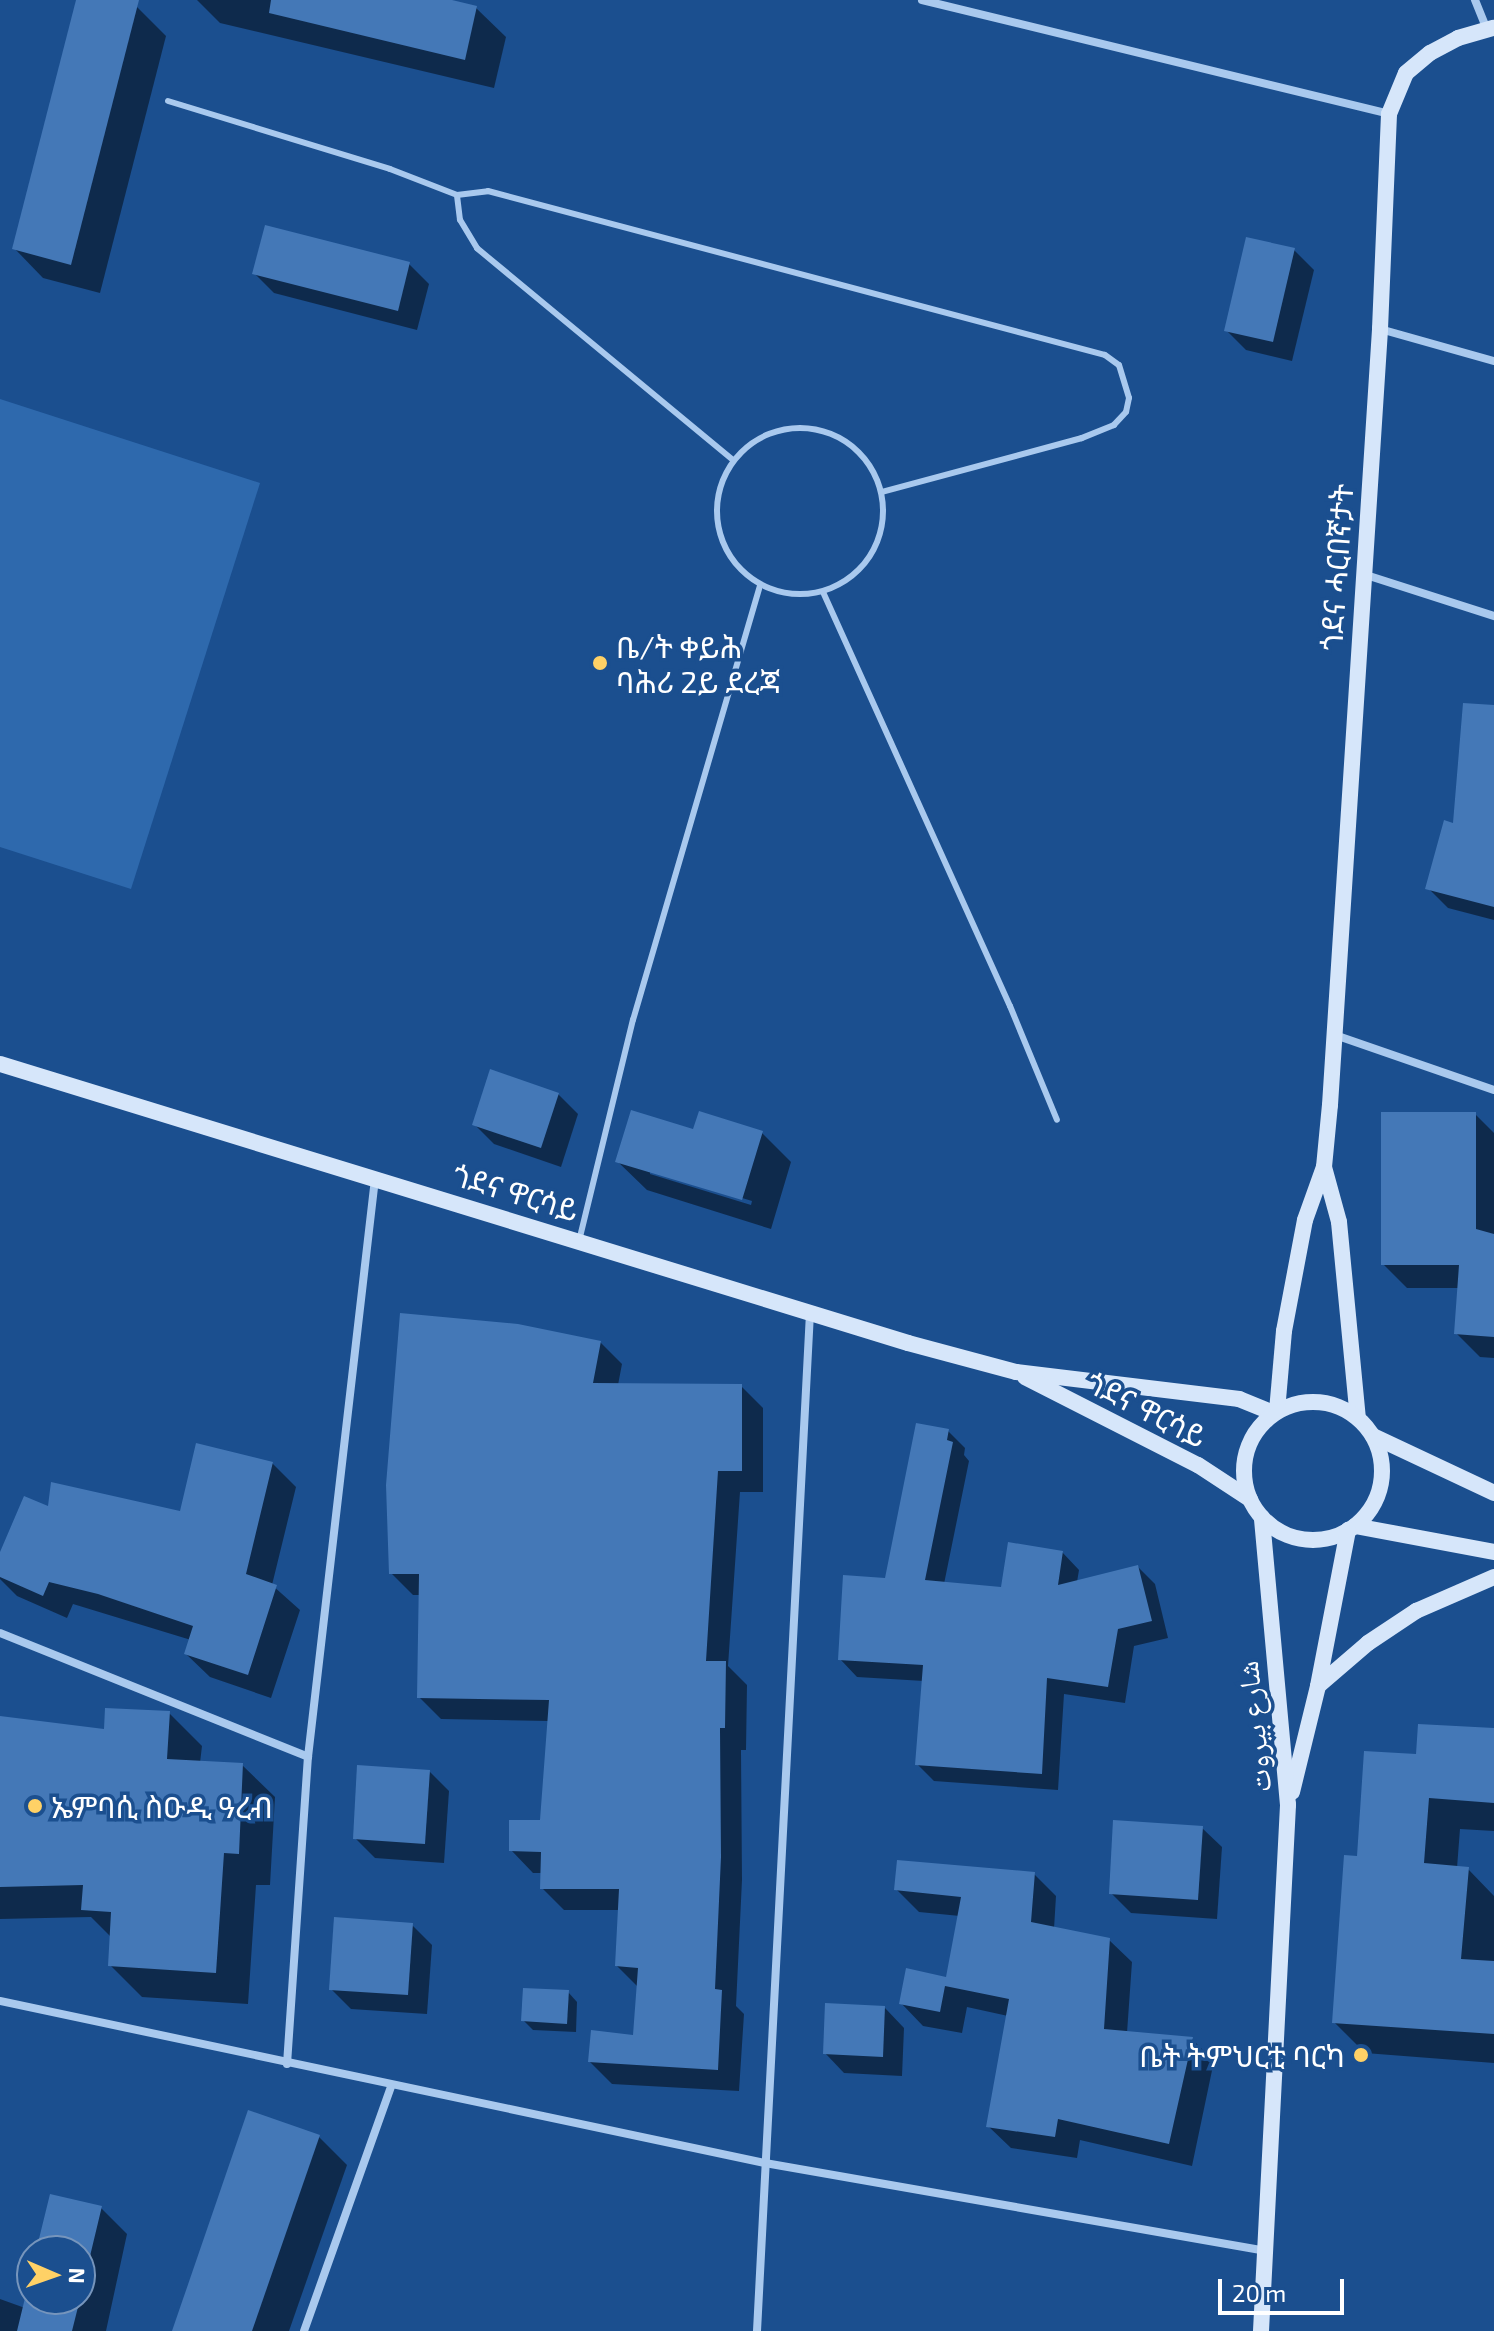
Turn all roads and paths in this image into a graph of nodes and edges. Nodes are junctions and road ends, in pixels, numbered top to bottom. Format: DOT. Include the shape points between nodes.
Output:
graph roads {
  1 [pos="922,0"];
  2 [pos="1475,0"];
  3 [pos="1491,29"];
  4 [pos="168,101"];
  5 [pos="1389,114"];
  6 [pos="457,195"];
  7 [pos="1380,329"];
  8 [pos="1494,361"];
  9 [pos="733,460"];
  10 [pos="882,492"];
  11 [pos="1363,574"];
  12 [pos="760,586"];
  13 [pos="823,592"];
  14 [pos="1494,616"];
  15 [pos="1335,1035"];
  16 [pos="0,1064"];
  17 [pos="1494,1090"];
  18 [pos="1057,1120"];
  19 [pos="1324,1167"];
  20 [pos="375,1178"];
  21 [pos="579,1241"];
  22 [pos="810,1313"];
  23 [pos="1016,1372"];
  24 [pos="1276,1412"];
  25 [pos="1358,1418"];
  26 [pos="1373,1436"];
  27 [pos="1494,1493"];
  28 [pos="1250,1499"];
  29 [pos="1262,1517"];
  30 [pos="1351,1528"];
  31 [pos="1494,1552"];
  32 [pos="1494,1577"];
  33 [pos="0,1633"];
  34 [pos="1318,1686"];
  35 [pos="308,1757"];
  36 [pos="1288,1805"];
  37 [pos="0,2001"];
  38 [pos="287,2064"];
  39 [pos="391,2086"];
  40 [pos="765,2163"];
  41 [pos="1267,2251"];
  42 [pos="304,2331"];
  43 [pos="757,2331"];
  44 [pos="1261,2331"];
  1 -- 5 [label="street"];
  2 -- 3 [label="street"];
  3 -- 5 [label="main road, ጎደና ሓርበኛታት" via="1458,38 1406,73"];
  4 -- 6 [label="lane" via="390,169"];
  5 -- 7 [label="main road, ጎደና ሓርበኛታት"];
  6 -- 9 [label="lane" via="460,220 477,248"];
  6 -- 10 [label="lane" via="488,191 1105,355 1119,365 1129,398 1126,412 1114,425"];
  7 -- 8 [label="street"];
  7 -- 11 [label="main road, ጎደና ሓርበኛታት"];
  9 -- 10 [label="lane" via="778,430 805,427 831,433 854,447 872,467"];
  9 -- 12 [label="lane" via="716,509 720,534 731,558"];
  10 -- 13 [label="lane" via="884,518 878,543 846,582"];
  11 -- 14 [label="street"];
  11 -- 15 [label="main road, ጎደና ሓርበኛታት"];
  12 -- 13 [label="lane" via="797,595"];
  12 -- 21 [label="lane" via="633,1020"];
  13 -- 18 [label="lane"];
  15 -- 17 [label="street"];
  15 -- 19 [label="main road, ጎደና ሓርበኛታት"];
  16 -- 20 [label="main road, ጎደና ዋርሳይ"];
  19 -- 24 [label="main road" via="1305,1220 1284,1331"];
  19 -- 25 [label="main road" via="1339,1222"];
  20 -- 21 [label="main road, ጎደና ዋርሳይ"];
  20 -- 35 [label="street"];
  21 -- 22 [label="main road, ጎደና ዋርሳይ"];
  22 -- 23 [label="main road, ጎደና ዋርሳይ"];
  22 -- 40 [label="street"];
  23 -- 24 [label="main road, ጎደና ዋርሳይ" via="1239,1399"];
  23 -- 28 [label="main road, ጎደና ዋርሳይ" via="1198,1465"];
  24 -- 25 [label="main road" via="1304,1402 1333,1404"];
  24 -- 28 [label="main road" via="1257,1430 1246,1452"];
  25 -- 26 [label="main road"];
  26 -- 27 [label="main road"];
  26 -- 30 [label="main road" via="1381,1475 1373,1503"];
  28 -- 29 [label="main road"];
  29 -- 30 [label="main road" via="1293,1537 1330,1538"];
  29 -- 36 [label="main road, شارع بيروت"];
  30 -- 31 [label="main road"];
  30 -- 34 [label="main road, شارع بيروت"];
  32 -- 34 [label="main road" via="1416,1611"];
  33 -- 35 [label="street"];
  34 -- 36 [label="main road, شارع بيروت"];
  35 -- 38 [label="street"];
  36 -- 41 [label="main road"];
  37 -- 38 [label="street"];
  38 -- 39 [label="street"];
  39 -- 40 [label="street"];
  39 -- 42 [label="street"];
  40 -- 41 [label="street"];
  40 -- 43 [label="street"];
  41 -- 44 [label="main road"];
}
